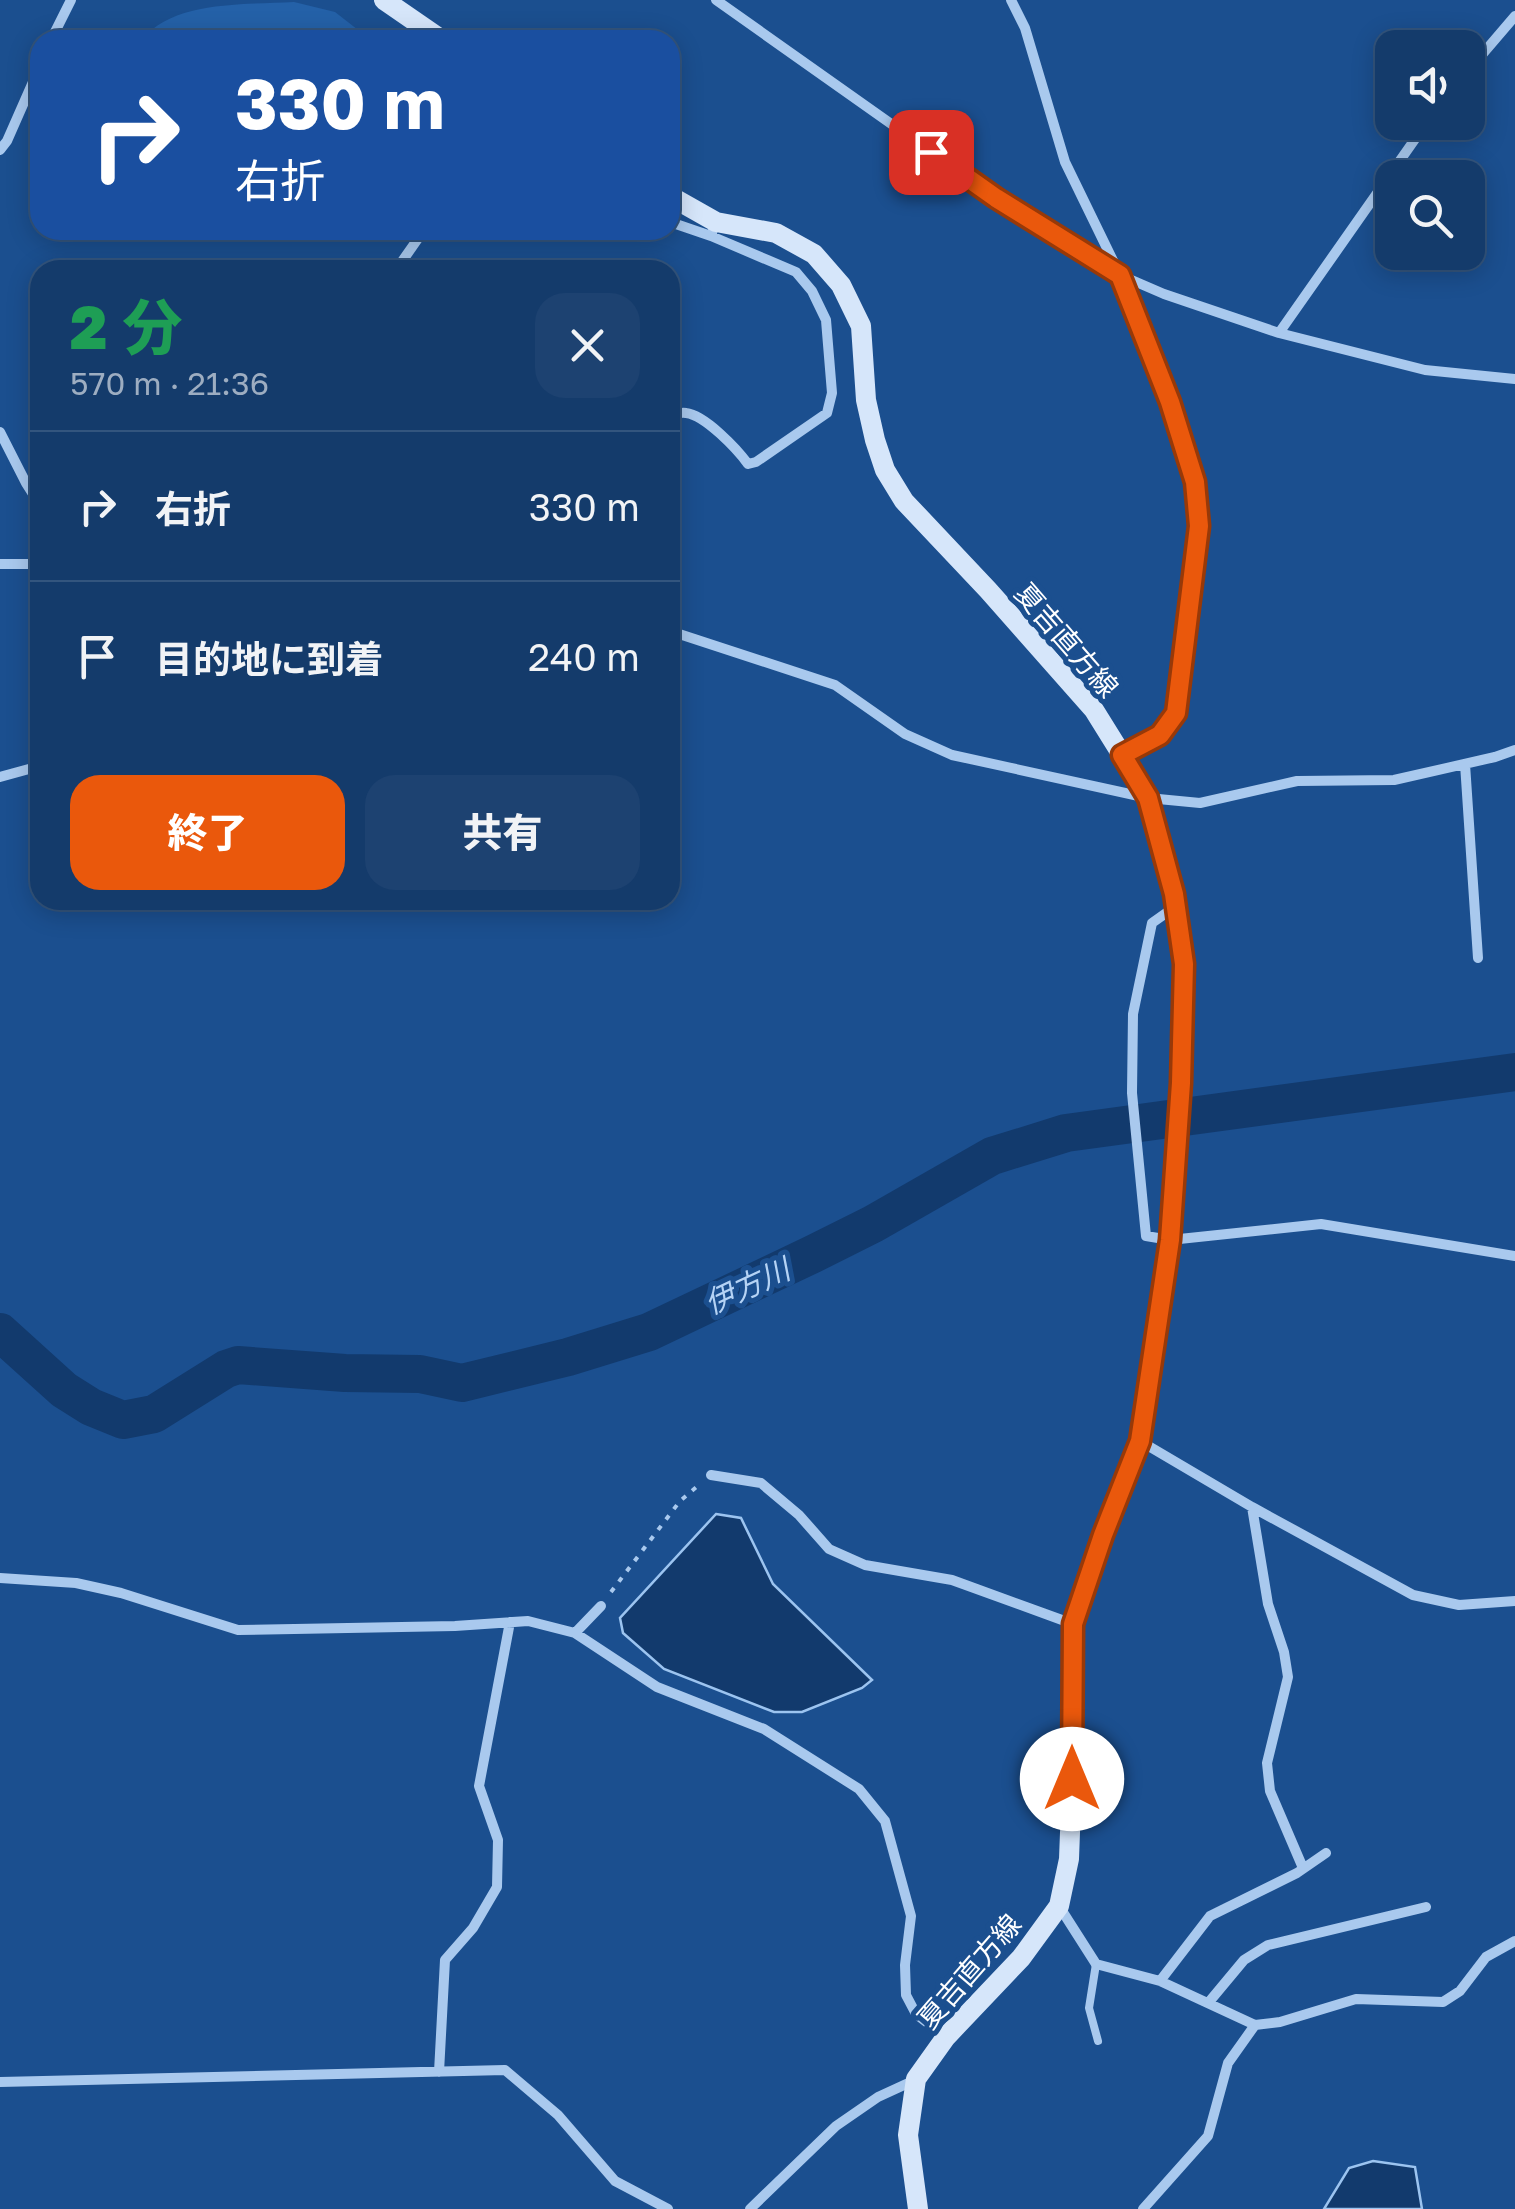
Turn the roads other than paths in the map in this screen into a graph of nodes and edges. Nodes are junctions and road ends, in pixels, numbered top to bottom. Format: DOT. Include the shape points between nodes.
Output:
graph roads {
  1 [pos="71,0"];
  2 [pos="384,0"];
  3 [pos="716,0"];
  4 [pos="1011,0"];
  5 [pos="1515,16"];
  6 [pos="55,30"];
  7 [pos="428,30"];
  8 [pos="1485,51"];
  9 [pos="30,89"];
  10 [pos="1414,140"];
  11 [pos="0,150"];
  12 [pos="680,204"];
  13 [pos="680,224"];
  14 [pos="714,229"];
  15 [pos="1120,275"];
  16 [pos="1279,332"];
  17 [pos="1515,379"];
  18 [pos="680,413"];
  19 [pos="0,432"];
  20 [pos="30,489"];
  21 [pos="0,564"];
  22 [pos="30,564"];
  23 [pos="680,636"];
  24 [pos="1515,750"];
  25 [pos="1122,755"];
  26 [pos="1465,764"];
  27 [pos="30,769"];
  28 [pos="0,778"];
  29 [pos="1148,798"];
  30 [pos="1176,906"];
  31 [pos="1478,958"];
  32 [pos="1170,1240"];
  33 [pos="1515,1256"];
  34 [pos="1140,1441"];
  35 [pos="711,1475"];
  36 [pos="1252,1506"];
  37 [pos="0,1578"];
  38 [pos="1515,1601"];
  39 [pos="601,1606"];
  40 [pos="510,1622"];
  41 [pos="1073,1624"];
  42 [pos="576,1633"];
  43 [pos="1326,1852"];
  44 [pos="1304,1868"];
  45 [pos="1058,1906"];
  46 [pos="1426,1907"];
  47 [pos="1515,1941"];
  48 [pos="1096,1964"];
  49 [pos="1160,1981"];
  50 [pos="1208,2002"];
  51 [pos="1255,2025"];
  52 [pos="946,2037"];
  53 [pos="1098,2041"];
  54 [pos="439,2072"];
  55 [pos="916,2080"];
  56 [pos="0,2082"];
  57 [pos="668,2209"];
  58 [pos="750,2209"];
  59 [pos="918,2209"];
  60 [pos="1143,2209"];
  1 -- 6 [label="street"];
  2 -- 7 [label="main road"];
  3 -- 15 [label="street" via="996,198"];
  4 -- 15 [label="street" via="1066,162"];
  5 -- 8 [label="street"];
  9 -- 11 [label="street"];
  10 -- 16 [label="street"];
  12 -- 14 [label="main road, 夏吉直方線"];
  13 -- 14 [label="street"];
  14 -- 18 [label="street" via="796,272 812,291 826,320 832,393 828,413 748,464 698,417"];
  14 -- 25 [label="main road, 夏吉直方線" via="776,234 814,254 841,285 861,326 866,400 885,470 904,501 1094,710"];
  15 -- 16 [label="street"];
  15 -- 25 [label="street" via="1170,402 1195,482 1199,526 1176,713 1160,735"];
  16 -- 17 [label="street" via="1425,370"];
  19 -- 20 [label="street"];
  21 -- 22 [label="street"];
  23 -- 29 [label="street" via="834,685 905,734 952,755"];
  24 -- 26 [label="street"];
  25 -- 29 [label="main road, 夏吉直方線"];
  26 -- 29 [label="street" via="1394,780 1297,781 1200,803"];
  26 -- 31 [label="street"];
  27 -- 28 [label="street"];
  29 -- 30 [label="main road, 夏吉直方線"];
  30 -- 32 [label="main road, 夏吉直方線" via="1184,964"];
  30 -- 32 [label="street" via="1152,923 1133,1014 1132,1093 1146,1236"];
  32 -- 33 [label="street" via="1321,1224"];
  32 -- 34 [label="main road, 夏吉直方線"];
  34 -- 36 [label="street"];
  34 -- 41 [label="main road, 夏吉直方線"];
  35 -- 41 [label="street" via="762,1482 829,1549 865,1565 952,1580"];
  36 -- 38 [label="street" via="1412,1596 1459,1605"];
  36 -- 44 [label="street" via="1288,1677 1267,1763 1270,1792"];
  37 -- 40 [label="street" via="76,1583 238,1630"];
  39 -- 42 [label="street"];
  40 -- 42 [label="street"];
  40 -- 54 [label="street" via="478,1786 498,1840 497,1887 446,1960"];
  41 -- 45 [label="main road, 夏吉直方線" via="1068,1859"];
  42 -- 52 [label="street" via="657,1686 764,1728 859,1789 885,1821 911,1916 906,1995 916,2014"];
  43 -- 44 [label="street"];
  44 -- 49 [label="street" via="1210,1916"];
  45 -- 48 [label="street"];
  45 -- 52 [label="main road, 夏吉直方線" via="1021,1958"];
  46 -- 50 [label="street" via="1268,1945 1244,1960"];
  47 -- 51 [label="street" via="1486,1957 1443,2002 1356,1999"];
  48 -- 49 [label="street"];
  48 -- 53 [label="lane" via="1089,2008"];
  49 -- 50 [label="street"];
  50 -- 51 [label="street"];
  51 -- 60 [label="street" via="1228,2063 1208,2136"];
  52 -- 55 [label="main road, 夏吉直方線"];
  54 -- 56 [label="street"];
  54 -- 57 [label="street" via="505,2070 558,2115 616,2181"];
  55 -- 58 [label="street" via="836,2126"];
  55 -- 59 [label="main road, 夏吉直方線" via="908,2136"];
}
